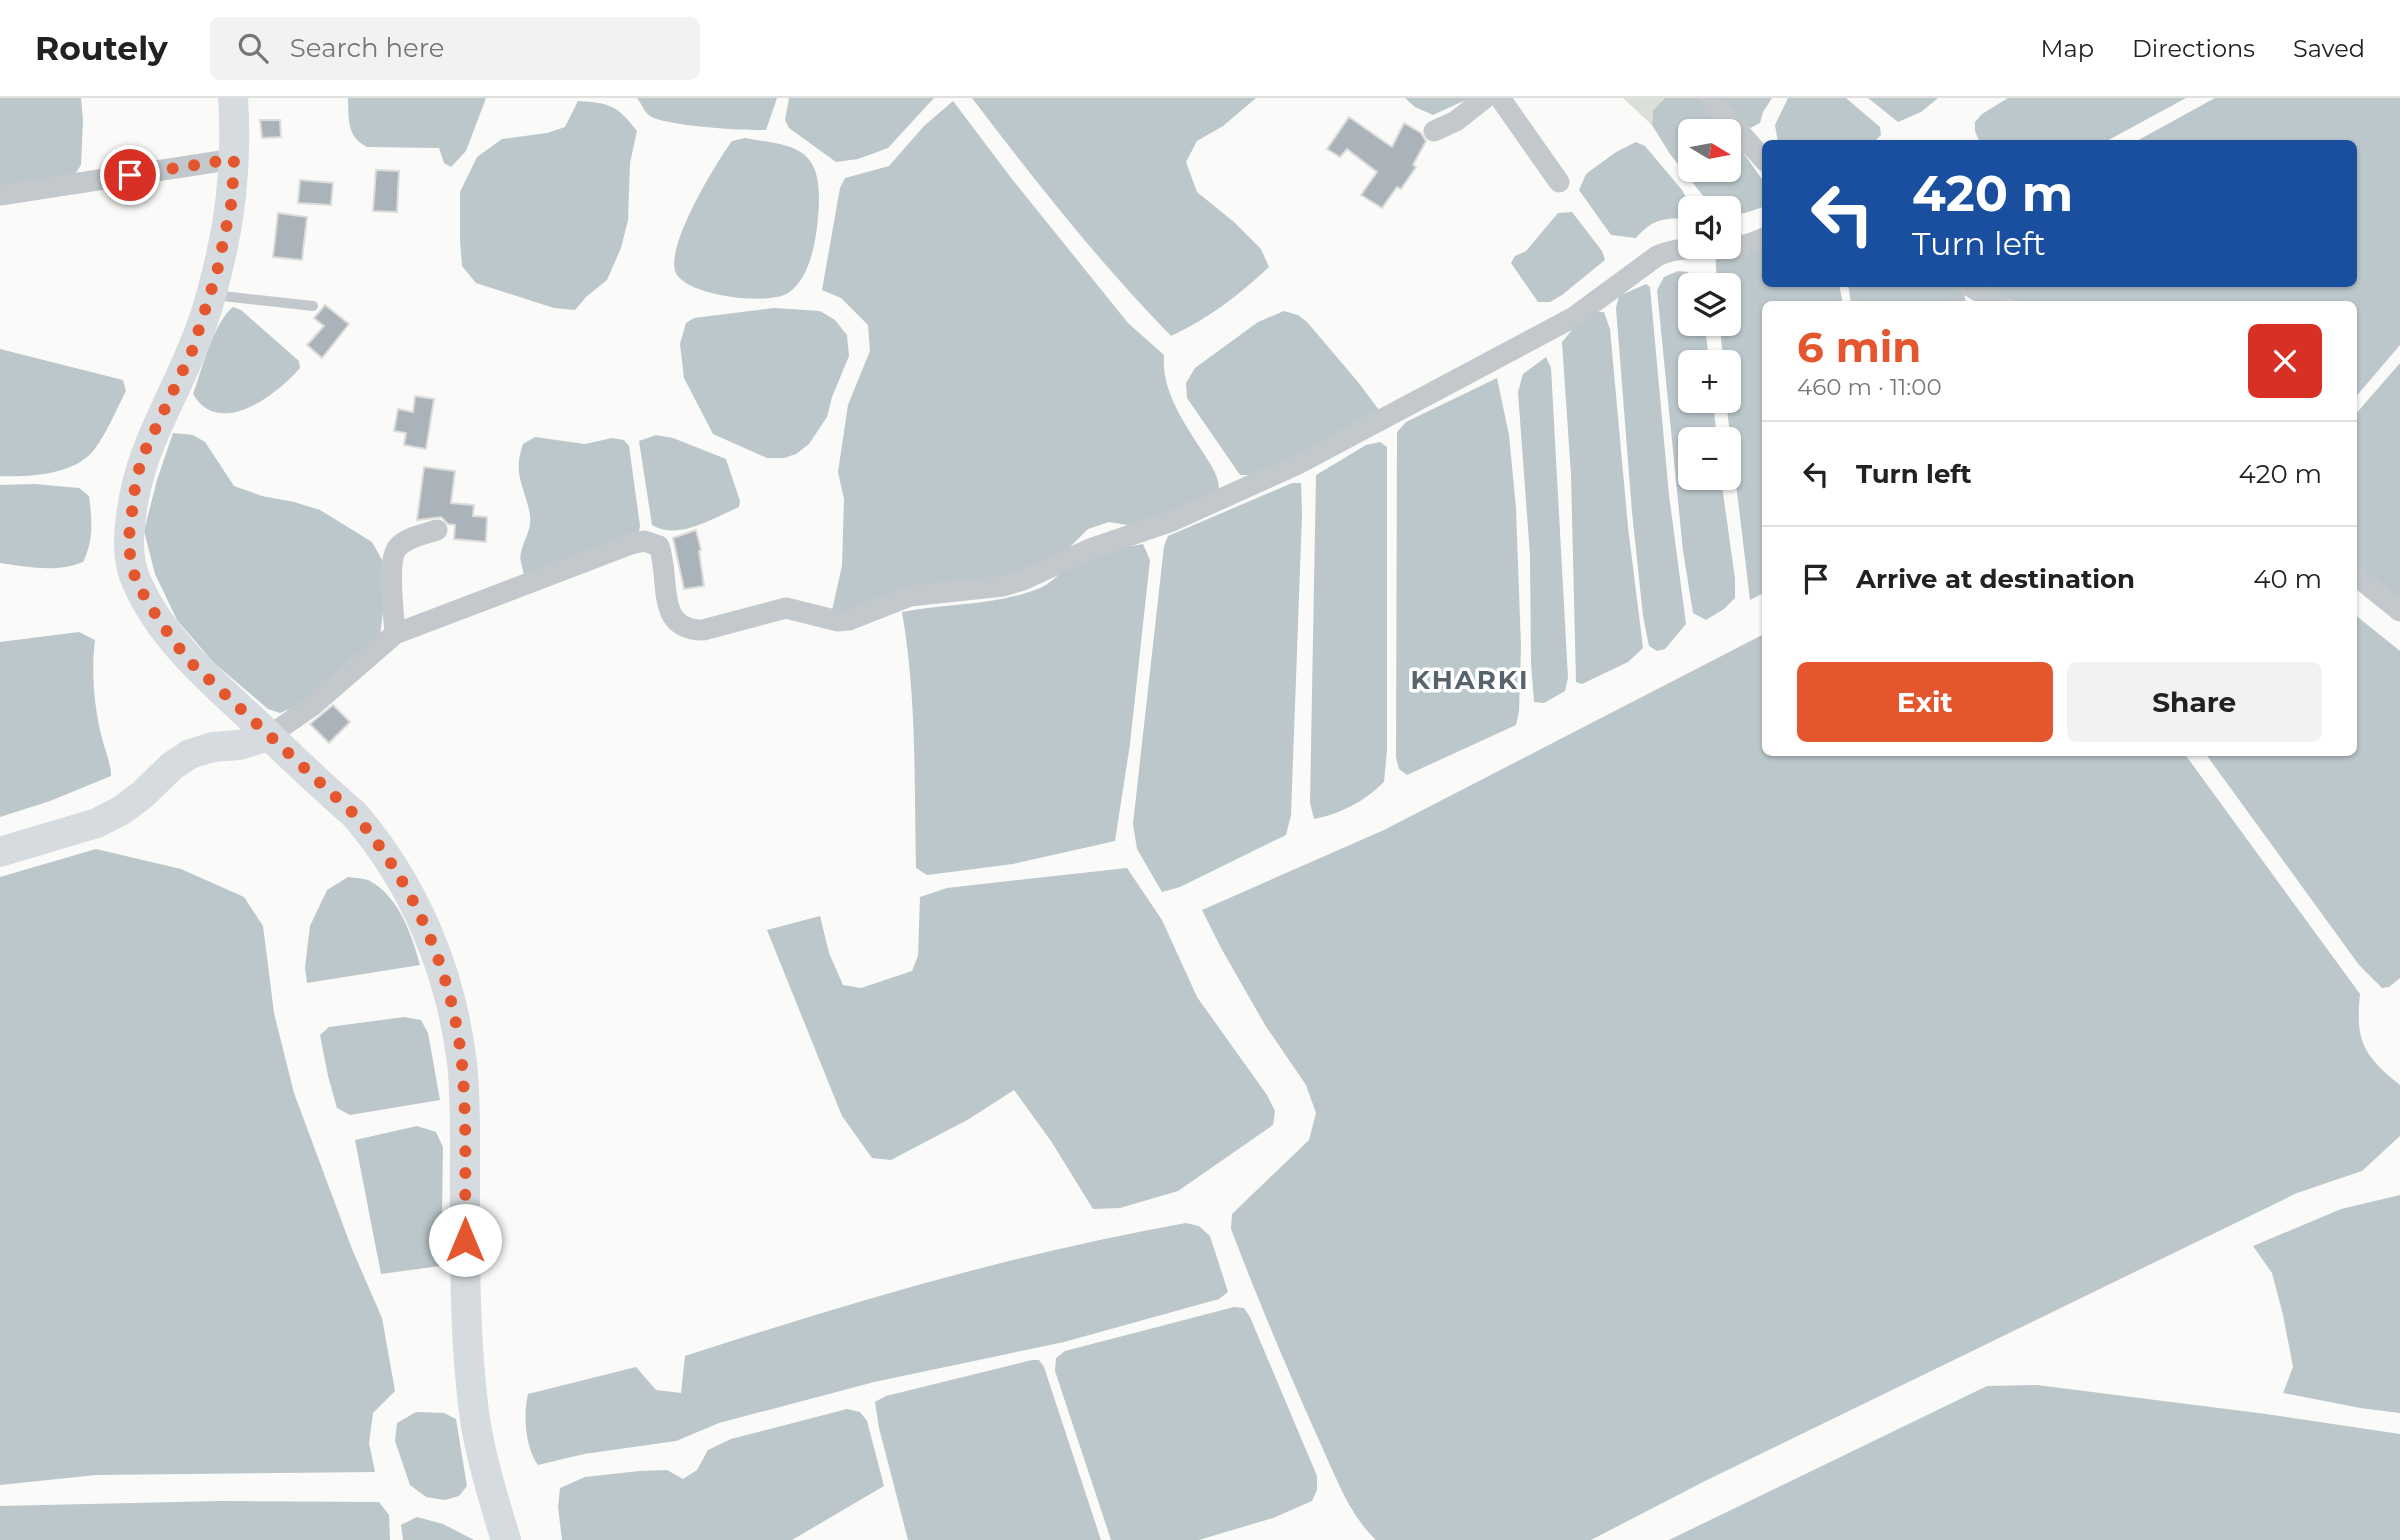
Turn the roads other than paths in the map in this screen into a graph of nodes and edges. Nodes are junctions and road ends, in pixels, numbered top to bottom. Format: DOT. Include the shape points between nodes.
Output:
graph roads {
  1 [pos="233,98"];
  2 [pos="1485,98"];
  3 [pos="1500,98"];
  4 [pos="1709,98"];
  5 [pos="1434,131"];
  6 [pos="1762,158"];
  7 [pos="234,159"];
  8 [pos="1559,181"];
  9 [pos="0,195"];
  10 [pos="1762,238"];
  11 [pos="1971,287"];
  12 [pos="210,294"];
  13 [pos="1995,301"];
  14 [pos="313,306"];
  15 [pos="438,530"];
  16 [pos="2357,576"];
  17 [pos="2400,611"];
  18 [pos="395,634"];
  19 [pos="269,736"];
  20 [pos="0,852"];
  21 [pos="506,1540"];
  1 -- 7 [label="main road"];
  2 -- 5 [label="street"];
  3 -- 8 [label="street"];
  4 -- 6 [label="street"];
  7 -- 9 [label="street"];
  7 -- 12 [label="main road" via="232,200"];
  10 -- 18 [label="street" via="1742,246 1688,247 1657,256 1574,317 1298,464 1172,521 1003,586 910,596 849,620 786,608 691,630 672,617 663,555 659,547 644,541"];
  11 -- 13 [label="street"];
  12 -- 14 [label="lane"];
  12 -- 19 [label="main road" via="192,351 144,453 128,545 136,582 188,660"];
  15 -- 18 [label="street" via="408,540 394,553"];
  16 -- 17 [label="street"];
  18 -- 19 [label="street" via="312,706"];
  19 -- 20 [label="main road" via="190,754 122,810 97,823"];
  19 -- 21 [label="main road" via="377,841 433,942 462,1063 474,1413"];
}
